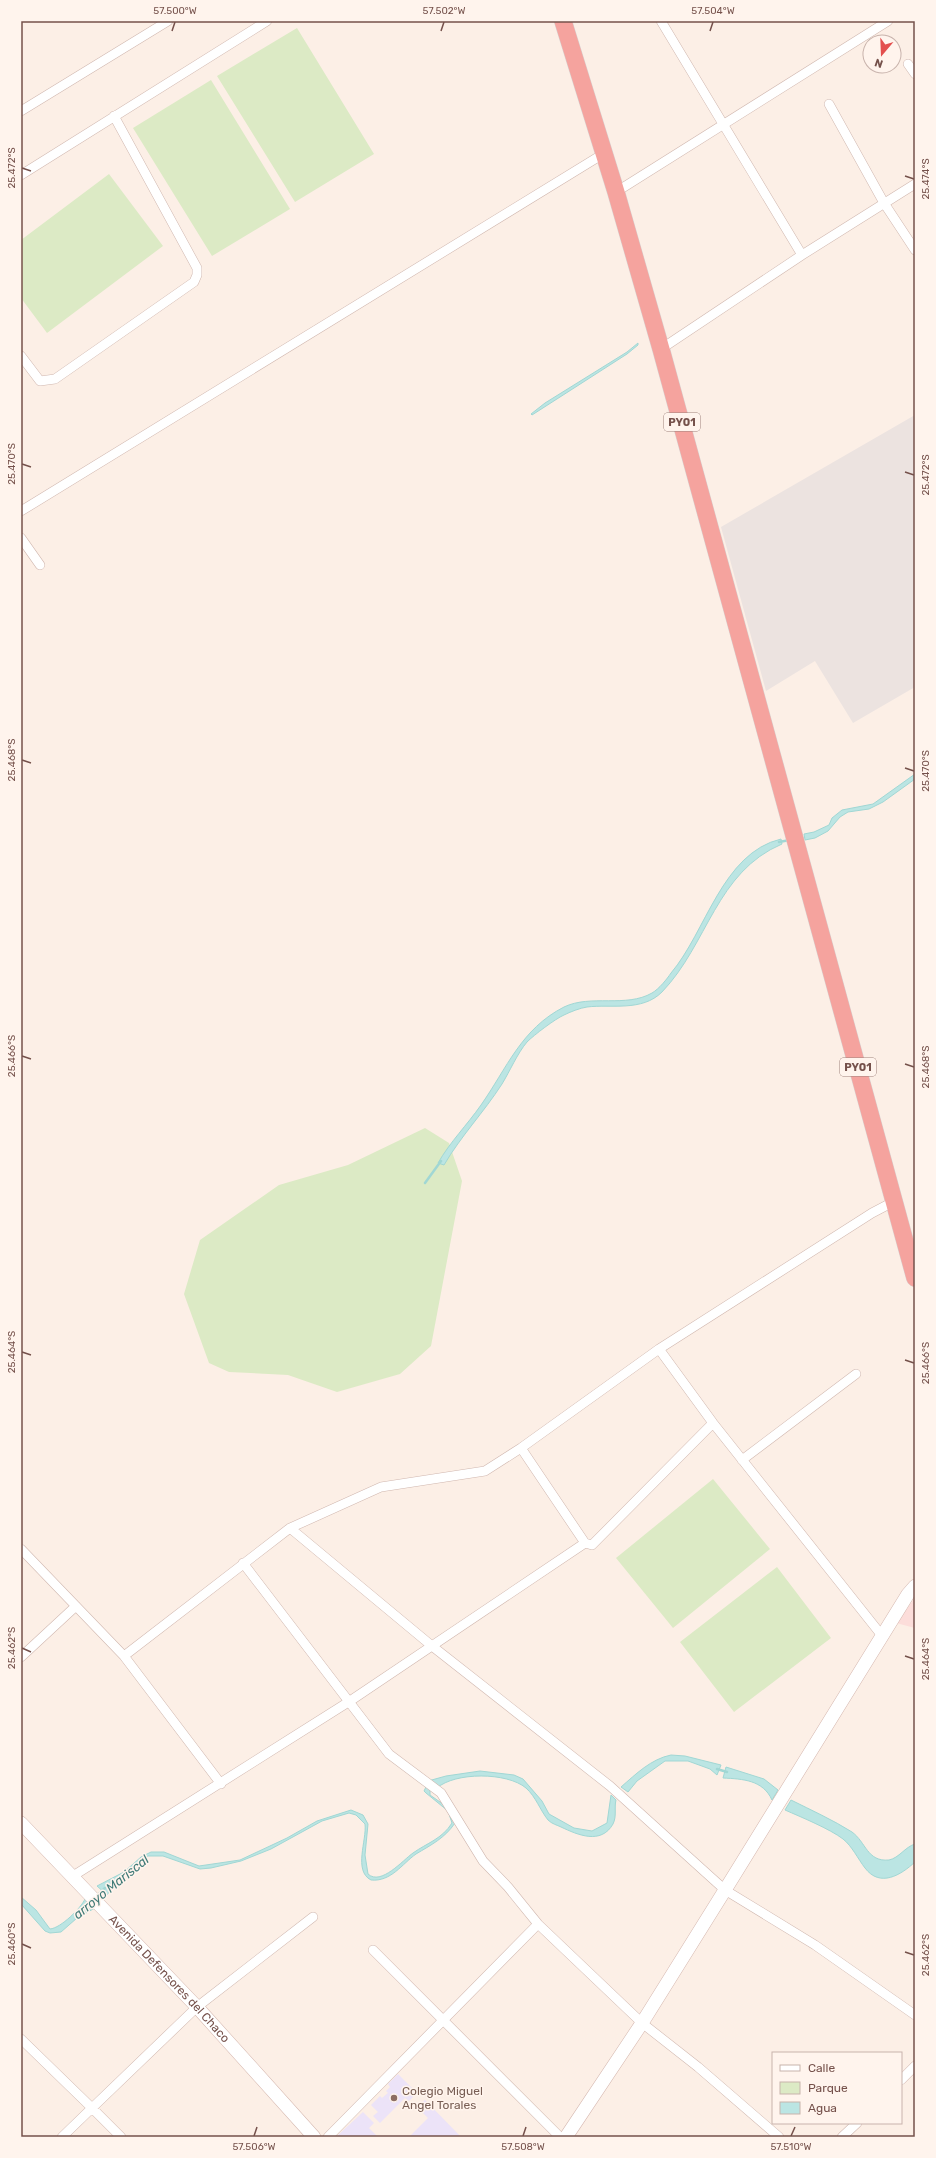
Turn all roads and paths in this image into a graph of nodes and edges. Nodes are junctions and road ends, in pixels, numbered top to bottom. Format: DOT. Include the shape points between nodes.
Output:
graph roads {
  1 [pos="168,21"];
  2 [pos="267,21"];
  3 [pos="563,21"];
  4 [pos="661,21"];
  5 [pos="888,21"];
  6 [pos="908,64"];
  7 [pos="915,74"];
  8 [pos="828,104"];
  9 [pos="21,111"];
  10 [pos="114,116"];
  11 [pos="724,125"];
  12 [pos="603,154"];
  13 [pos="21,175"];
  14 [pos="915,184"];
  15 [pos="616,192"];
  16 [pos="884,203"];
  17 [pos="915,250"];
  18 [pos="802,255"];
  19 [pos="661,349"];
  20 [pos="21,356"];
  21 [pos="21,511"];
  22 [pos="21,538"];
  23 [pos="40,566"];
  24 [pos="893,1202"];
  25 [pos="915,1278"];
  26 [pos="659,1349"];
  27 [pos="856,1374"];
  28 [pos="713,1423"];
  29 [pos="522,1448"];
  30 [pos="742,1460"];
  31 [pos="290,1528"];
  32 [pos="585,1543"];
  33 [pos="21,1549"];
  34 [pos="243,1563"];
  35 [pos="915,1586"];
  36 [pos="915,1595"];
  37 [pos="76,1606"];
  38 [pos="902,1606"];
  39 [pos="883,1637"];
  40 [pos="432,1646"];
  41 [pos="124,1656"];
  42 [pos="21,1657"];
  43 [pos="350,1701"];
  44 [pos="220,1784"];
  45 [pos="21,1823"];
  46 [pos="72,1876"];
  47 [pos="726,1890"];
  48 [pos="313,1917"];
  49 [pos="538,1924"];
  50 [pos="372,1950"];
  51 [pos="197,2007"];
  52 [pos="915,2015"];
  53 [pos="442,2022"];
  54 [pos="642,2023"];
  55 [pos="21,2039"];
  56 [pos="915,2066"];
  57 [pos="902,2079"];
  58 [pos="92,2108"];
  59 [pos="856,2124"];
  60 [pos="62,2137"];
  61 [pos="121,2137"];
  62 [pos="314,2137"];
  63 [pos="328,2137"];
  64 [pos="560,2137"];
  65 [pos="566,2137"];
  66 [pos="779,2137"];
  67 [pos="842,2137"];
  1 -- 9 [label="street"];
  2 -- 10 [label="street"];
  3 -- 12 [label="highway, PY01"];
  4 -- 11 [label="street"];
  5 -- 11 [label="street"];
  6 -- 7 [label="street"];
  8 -- 16 [label="street"];
  10 -- 13 [label="street"];
  10 -- 20 [label="street" via="197,268 197,276 194,282 55,379 40,381"];
  11 -- 15 [label="street"];
  11 -- 18 [label="street"];
  12 -- 15 [label="highway, PY01"];
  12 -- 21 [label="street"];
  14 -- 16 [label="street"];
  15 -- 19 [label="highway, PY01"];
  16 -- 17 [label="street"];
  16 -- 18 [label="street"];
  18 -- 19 [label="street"];
  19 -- 24 [label="highway, PY01"];
  22 -- 23 [label="street"];
  24 -- 25 [label="highway, PY01"];
  24 -- 26 [label="street"];
  26 -- 28 [label="street"];
  26 -- 29 [label="street"];
  27 -- 30 [label="street"];
  28 -- 30 [label="street"];
  28 -- 32 [label="street" via="592,1545"];
  29 -- 31 [label="street" via="485,1471 381,1487"];
  29 -- 32 [label="street"];
  30 -- 39 [label="street"];
  31 -- 34 [label="street"];
  31 -- 40 [label="street"];
  32 -- 40 [label="street"];
  33 -- 37 [label="street"];
  34 -- 41 [label="street"];
  34 -- 43 [label="street"];
  35 -- 38 [label="main road"];
  36 -- 38 [label="main road"];
  37 -- 41 [label="street"];
  37 -- 42 [label="street"];
  38 -- 39 [label="main road"];
  39 -- 47 [label="main road"];
  40 -- 43 [label="street"];
  40 -- 47 [label="street" via="610,1786"];
  41 -- 44 [label="street"];
  43 -- 44 [label="street"];
  43 -- 49 [label="street" via="389,1754 441,1793 483,1861"];
  44 -- 46 [label="street"];
  45 -- 46 [label="main road, Avenida Defensores del Chaco"];
  46 -- 51 [label="main road, Avenida Defensores del Chaco"];
  47 -- 52 [label="street" via="815,1945"];
  47 -- 54 [label="main road"];
  48 -- 51 [label="street"];
  49 -- 53 [label="street"];
  49 -- 54 [label="street"];
  50 -- 53 [label="street"];
  51 -- 58 [label="street"];
  51 -- 62 [label="main road, Avenida Defensores del Chaco"];
  53 -- 63 [label="street"];
  53 -- 64 [label="street"];
  54 -- 65 [label="main road"];
  54 -- 66 [label="street"];
  55 -- 58 [label="street"];
  56 -- 57 [label="street"];
  58 -- 60 [label="street"];
  58 -- 61 [label="street"];
  59 -- 67 [label="street"];
}
